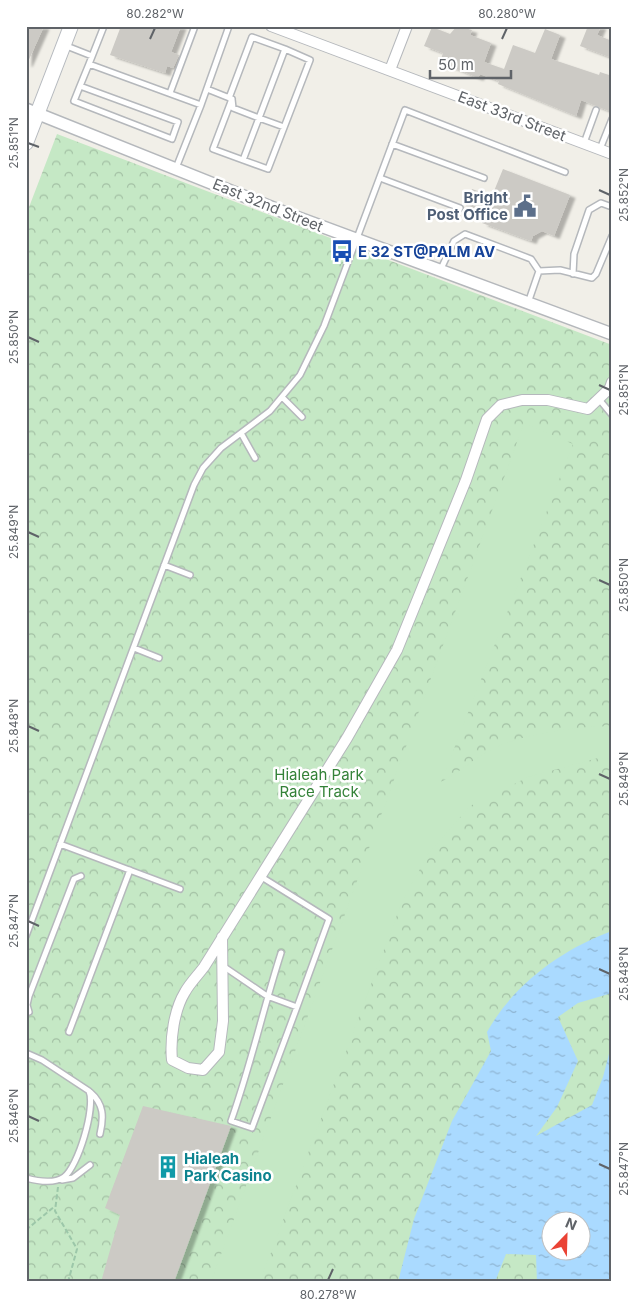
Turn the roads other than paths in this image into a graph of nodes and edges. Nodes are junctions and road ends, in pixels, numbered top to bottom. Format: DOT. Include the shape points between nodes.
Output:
graph roads {
  1 [pos="71,26"];
  2 [pos="104,26"];
  3 [pos="195,26"];
  4 [pos="229,26"];
  5 [pos="271,26"];
  6 [pos="407,26"];
  7 [pos="64,45"];
  8 [pos="285,49"];
  9 [pos="92,56"];
  10 [pos="89,64"];
  11 [pos="390,70"];
  12 [pos="80,86"];
  13 [pos="207,89"];
  14 [pos="170,93"];
  15 [pos="230,98"];
  16 [pos="201,104"];
  17 [pos="596,110"];
  18 [pos="32,111"];
  19 [pos="259,118"];
  20 [pos="612,119"];
  21 [pos="284,127"];
  22 [pos="26,143"];
  23 [pos="584,143"];
  24 [pos="392,144"];
  25 [pos="600,149"];
  26 [pos="612,154"];
  27 [pos="243,160"];
  28 [pos="176,169"];
  29 [pos="565,172"];
  30 [pos="380,178"];
  31 [pos="484,178"];
  32 [pos="612,207"];
  33 [pos="460,208"];
  34 [pos="612,236"];
  35 [pos="357,240"];
  36 [pos="440,271"];
  37 [pos="539,271"];
  38 [pos="573,274"];
  39 [pos="528,304"];
  40 [pos="612,334"];
  41 [pos="612,382"];
  42 [pos="282,397"];
  43 [pos="598,398"];
  44 [pos="612,415"];
  45 [pos="302,417"];
  46 [pos="241,433"];
  47 [pos="255,458"];
  48 [pos="164,565"];
  49 [pos="190,576"];
  50 [pos="134,648"];
  51 [pos="159,658"];
  52 [pos="60,844"];
  53 [pos="130,870"];
  54 [pos="81,876"];
  55 [pos="260,876"];
  56 [pos="180,889"];
  57 [pos="26,936"];
  58 [pos="222,937"];
  59 [pos="281,953"];
  60 [pos="223,966"];
  61 [pos="267,996"];
  62 [pos="297,1007"];
  63 [pos="29,1012"];
  64 [pos="69,1032"];
  65 [pos="26,1053"];
  66 [pos="89,1091"];
  67 [pos="100,1134"];
  68 [pos="90,1165"];
  69 [pos="26,1178"];
  70 [pos="59,1180"];
  1 -- 7 [label="main road"];
  2 -- 9 [label="lane"];
  3 -- 14 [label="lane"];
  4 -- 13 [label="lane"];
  5 -- 11 [label="street, East 33rd Street"];
  6 -- 11 [label="street"];
  7 -- 9 [label="lane"];
  7 -- 18 [label="main road"];
  8 -- 15 [label="lane" via="252,37"];
  8 -- 19 [label="lane"];
  8 -- 21 [label="lane" via="310,60"];
  9 -- 10 [label="lane"];
  10 -- 12 [label="lane"];
  10 -- 14 [label="lane"];
  11 -- 23 [label="street, East 33rd Street"];
  12 -- 12 [label="lane" via="178,122 172,139 74,101"];
  13 -- 15 [label="lane"];
  13 -- 16 [label="lane"];
  14 -- 16 [label="lane"];
  15 -- 19 [label="lane" via="233,108"];
  15 -- 27 [label="lane" via="213,149"];
  16 -- 28 [label="lane"];
  17 -- 23 [label="lane"];
  18 -- 22 [label="main road"];
  18 -- 28 [label="street, East 32nd Street"];
  19 -- 21 [label="lane"];
  19 -- 27 [label="lane"];
  20 -- 25 [label="lane"];
  21 -- 27 [label="lane" via="268,169"];
  23 -- 25 [label="street, East 33rd Street"];
  24 -- 29 [label="lane" via="405,110"];
  24 -- 30 [label="lane"];
  24 -- 31 [label="lane"];
  25 -- 26 [label="street, East 33rd Street"];
  28 -- 35 [label="street, East 32nd Street"];
  30 -- 33 [label="lane"];
  30 -- 35 [label="lane"];
  32 -- 38 [label="lane" via="601,203 589,210 574,254"];
  34 -- 38 [label="lane" via="592,278"];
  35 -- 36 [label="street, East 32nd Street"];
  35 -- 42 [label="lane" via="324,326 300,375"];
  36 -- 37 [label="lane" via="454,241 465,234 531,259"];
  36 -- 39 [label="street, East 32nd Street"];
  37 -- 38 [label="lane" via="560,270"];
  37 -- 39 [label="lane"];
  39 -- 40 [label="street, East 32nd Street"];
  41 -- 43 [label="street"];
  42 -- 45 [label="lane"];
  42 -- 46 [label="lane"];
  43 -- 44 [label="lane"];
  43 -- 55 [label="street" via="588,409 548,400 522,400 501,405 487,419 466,480 396,650 347,738"];
  46 -- 47 [label="lane"];
  46 -- 48 [label="lane" via="221,448 194,485"];
  48 -- 49 [label="lane"];
  48 -- 50 [label="lane"];
  50 -- 51 [label="lane"];
  50 -- 52 [label="lane"];
  52 -- 53 [label="lane"];
  52 -- 57 [label="lane"];
  53 -- 56 [label="lane"];
  53 -- 64 [label="lane"];
  54 -- 63 [label="lane" via="74,878 29,996"];
  55 -- 58 [label="street"];
  55 -- 62 [label="lane" via="329,919"];
  58 -- 60 [label="street"];
  58 -- 60 [label="street" via="184,992 175,1021 170,1046 172,1060 188,1068 204,1070 219,1052 223,1021"];
  59 -- 61 [label="lane"];
  60 -- 61 [label="lane"];
  61 -- 62 [label="lane"];
  61 -- 62 [label="lane" via="252,1060 231,1121 252,1128"];
  65 -- 66 [label="lane"];
  66 -- 67 [label="lane" via="98,1099 104,1116"];
  66 -- 70 [label="lane" via="91,1107 87,1125 72,1168"];
  68 -- 70 [label="lane" via="73,1178"];
  69 -- 70 [label="lane"];
}
